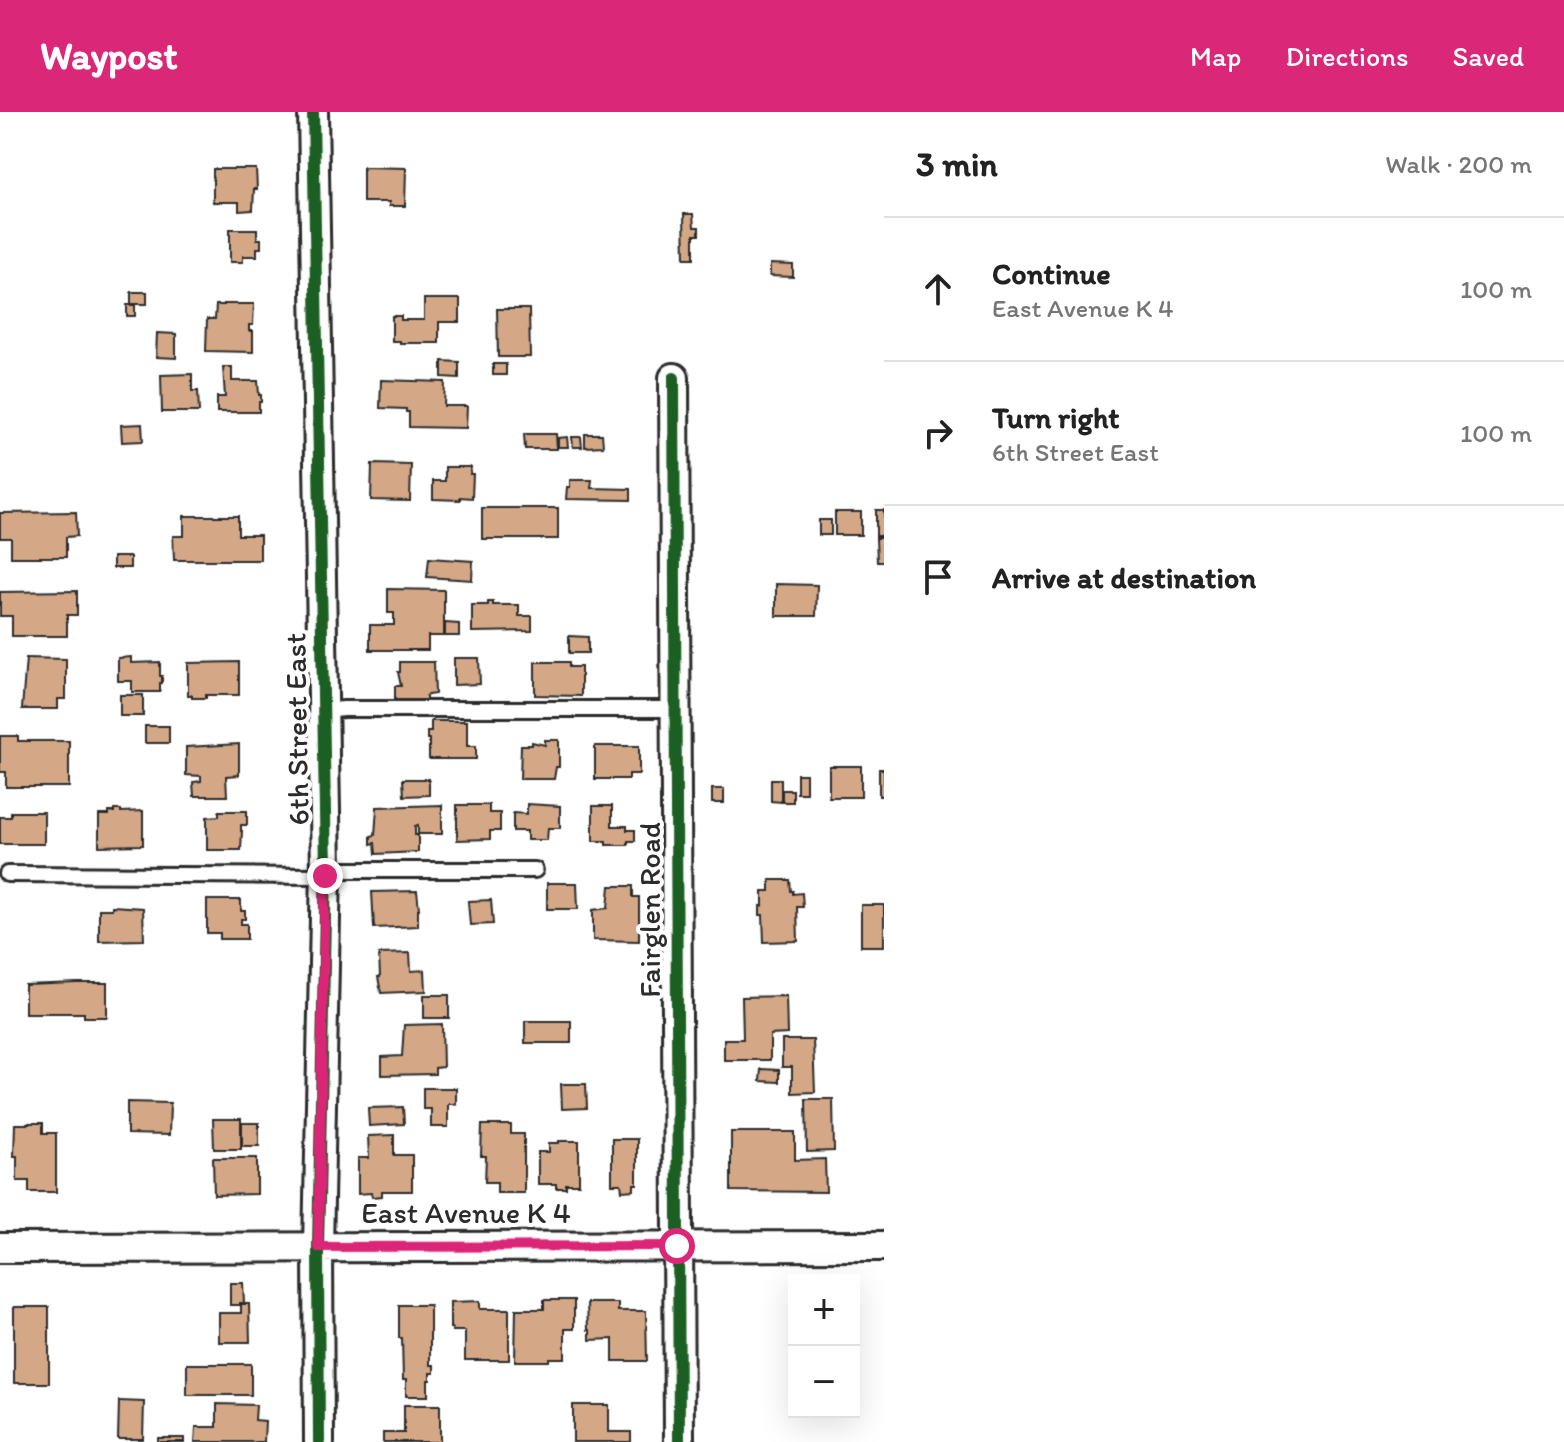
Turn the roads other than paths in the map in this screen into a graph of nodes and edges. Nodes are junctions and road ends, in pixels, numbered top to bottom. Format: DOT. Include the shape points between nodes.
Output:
graph roads {
  1 [pos="313,112"];
  2 [pos="674,378"];
  3 [pos="676,709"];
  4 [pos="323,711"];
  5 [pos="535,870"];
  6 [pos="326,873"];
  7 [pos="7,874"];
  8 [pos="677,1246"];
  9 [pos="884,1246"];
  10 [pos="318,1247"];
  11 [pos="0,1248"];
  12 [pos="319,1442"];
  13 [pos="679,1442"];
  1 -- 4 [label="street, 6th Street East"];
  2 -- 3 [label="street, Fairglen Road"];
  3 -- 4 [label="lane"];
  3 -- 8 [label="street, Fairglen Road"];
  4 -- 6 [label="street, 6th Street East"];
  5 -- 6 [label="lane"];
  6 -- 7 [label="lane"];
  6 -- 10 [label="street, 6th Street East"];
  8 -- 9 [label="street, East Avenue K 4"];
  8 -- 10 [label="street, East Avenue K 4"];
  8 -- 13 [label="street, Fairglen Road"];
  10 -- 11 [label="street, East Avenue K 4"];
  10 -- 12 [label="street, 6th Street East"];
}
